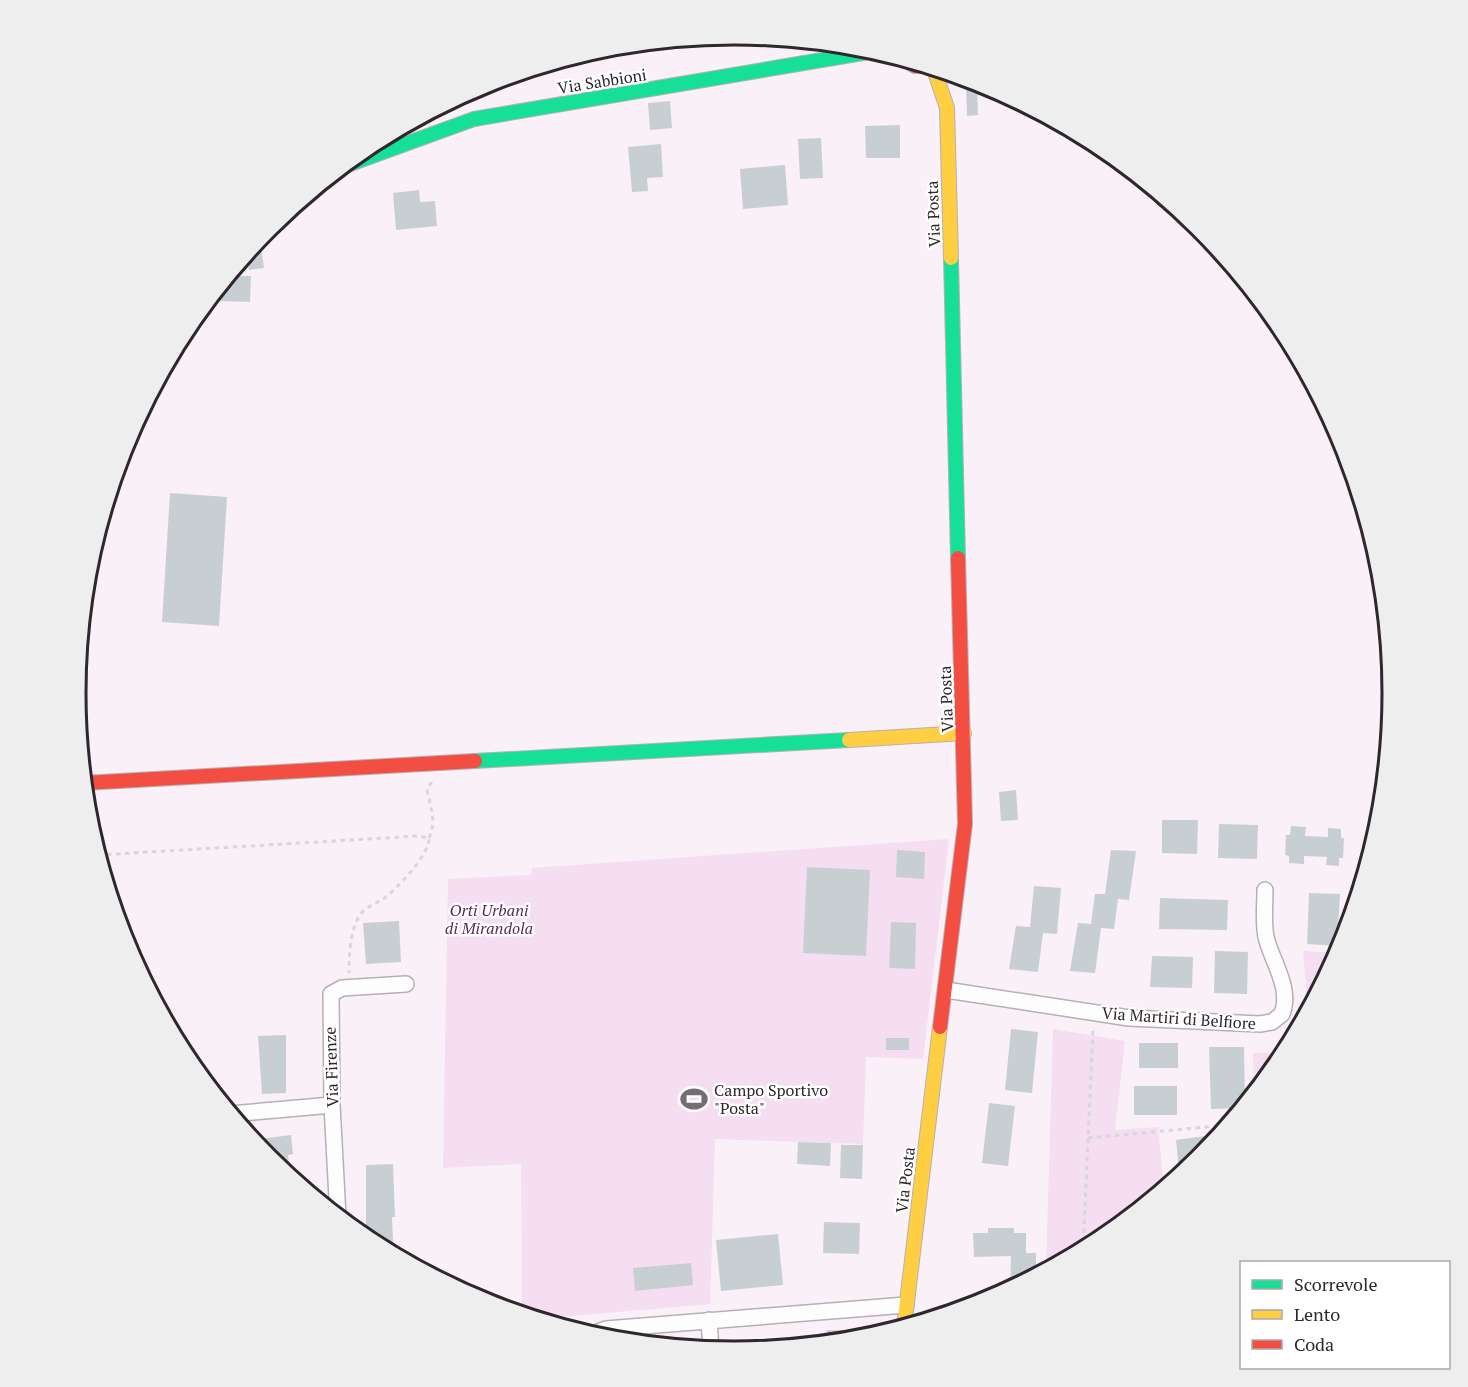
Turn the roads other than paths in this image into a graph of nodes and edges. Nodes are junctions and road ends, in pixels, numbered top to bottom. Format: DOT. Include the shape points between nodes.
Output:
graph roads {
  1 [pos="849,55"];
  2 [pos="937,77"];
  3 [pos="370,157"];
  4 [pos="964,733"];
  5 [pos="92,783"];
  6 [pos="1265,890"];
  7 [pos="406,984"];
  8 [pos="946,990"];
  9 [pos="332,1105"];
  10 [pos="240,1113"];
  11 [pos="337,1207"];
  12 [pos="906,1305"];
  13 [pos="905,1319"];
  14 [pos="709,1320"];
  15 [pos="605,1329"];
  16 [pos="710,1341"];
  1 -- 3 [label="street, Via Sabbioni" via="474,119"];
  2 -- 4 [label="street, Via Posta" via="947,108"];
  4 -- 5 [label="street"];
  4 -- 8 [label="street, Via Posta" via="964,845"];
  6 -- 8 [label="street, Via Martiri di Belfiore" via="1266,935 1285,998 1284,1011 1278,1019 1260,1024 1130,1018"];
  7 -- 9 [label="street, Via Firenze" via="336,990 330,1001"];
  8 -- 12 [label="street, Via Posta"];
  9 -- 10 [label="street"];
  9 -- 11 [label="street, Via Firenze"];
  12 -- 13 [label="street, Via Posta"];
  12 -- 14 [label="street"];
  14 -- 15 [label="street"];
  14 -- 16 [label="street"];
}
